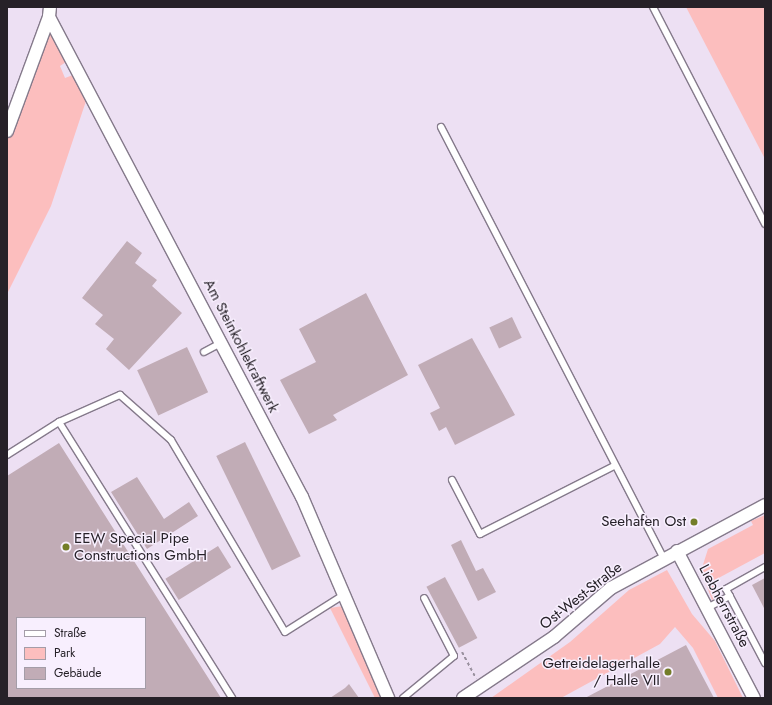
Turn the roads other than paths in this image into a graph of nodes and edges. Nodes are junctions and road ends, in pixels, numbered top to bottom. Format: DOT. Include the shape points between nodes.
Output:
graph roads {
  1 [pos="653,7"];
  2 [pos="50,12"];
  3 [pos="441,127"];
  4 [pos="7,131"];
  5 [pos="765,224"];
  6 [pos="221,343"];
  7 [pos="204,352"];
  8 [pos="59,422"];
  9 [pos="7,455"];
  10 [pos="614,466"];
  11 [pos="452,480"];
  12 [pos="765,505"];
  13 [pos="677,551"];
  14 [pos="664,558"];
  15 [pos="765,567"];
  16 [pos="345,594"];
  17 [pos="730,596"];
  18 [pos="424,598"];
  19 [pos="706,608"];
  20 [pos="765,662"];
  21 [pos="472,694"];
  22 [pos="232,698"];
  23 [pos="388,698"];
  24 [pos="403,698"];
  25 [pos="754,698"];
  1 -- 5 [label="lane"];
  2 -- 4 [label="street, Am Steinkohlekraftwerk"];
  2 -- 6 [label="street, Am Steinkohlekraftwerk"];
  3 -- 10 [label="lane"];
  6 -- 7 [label="lane"];
  6 -- 16 [label="street, Am Steinkohlekraftwerk" via="302,497"];
  8 -- 9 [label="lane"];
  8 -- 16 [label="lane" via="120,395 171,440 285,632"];
  8 -- 22 [label="lane"];
  10 -- 11 [label="lane" via="480,534"];
  10 -- 14 [label="lane"];
  12 -- 13 [label="street, Ost-West-Straße"];
  13 -- 14 [label="street, Ost-West-Straße"];
  13 -- 19 [label="street, Liebherrstraße"];
  14 -- 21 [label="street, Ost-West-Straße" via="611,588 554,637"];
  15 -- 17 [label="lane" via="726,589"];
  16 -- 23 [label="street, Am Steinkohlekraftwerk"];
  17 -- 19 [label="lane"];
  17 -- 20 [label="lane"];
  18 -- 24 [label="lane" via="454,656"];
  19 -- 25 [label="street, Liebherrstraße"];
}
